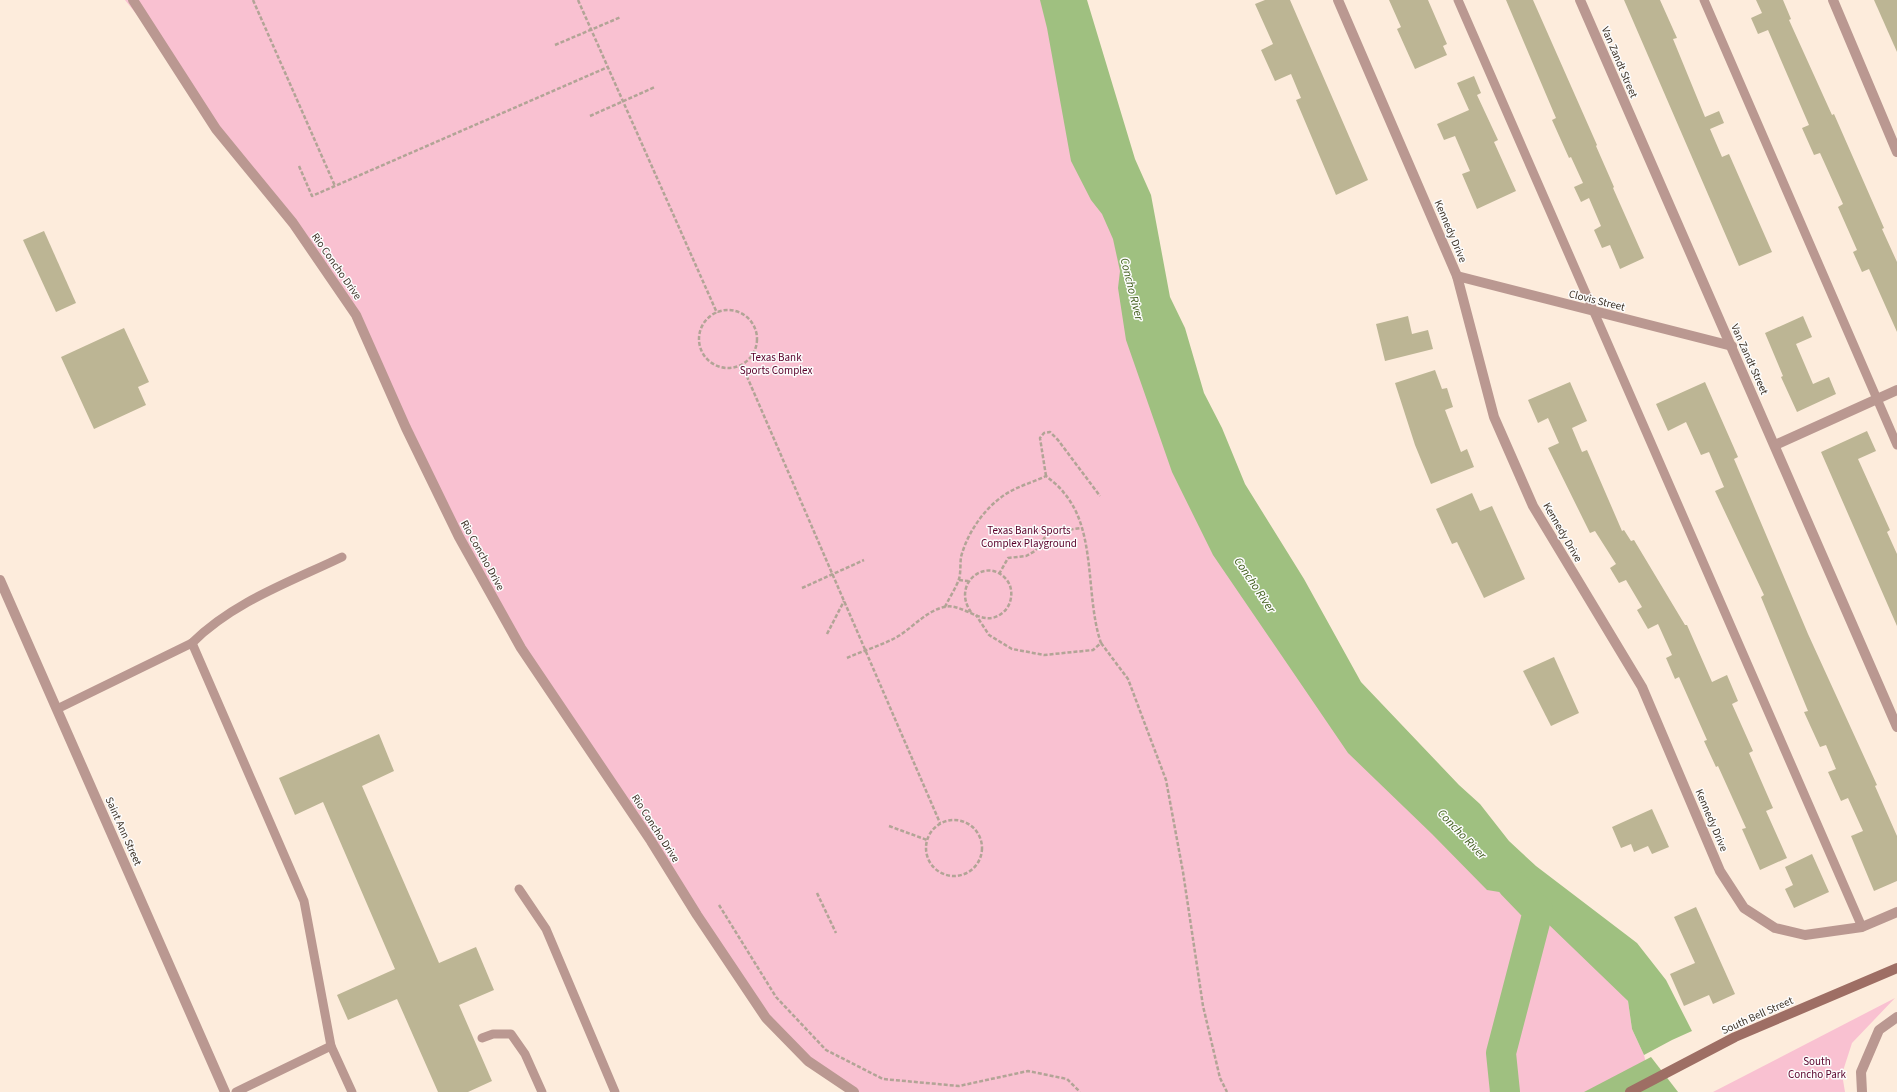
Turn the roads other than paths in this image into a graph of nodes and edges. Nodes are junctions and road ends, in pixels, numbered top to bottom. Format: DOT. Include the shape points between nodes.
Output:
graph roads {
  1 [pos="133,0"];
  2 [pos="1338,0"];
  3 [pos="1458,0"];
  4 [pos="1580,0"];
  5 [pos="1704,0"];
  6 [pos="1832,0"];
  7 [pos="1897,152"];
  8 [pos="1457,276"];
  9 [pos="1594,312"];
  10 [pos="1732,346"];
  11 [pos="1897,390"];
  12 [pos="1877,399"];
  13 [pos="1775,445"];
  14 [pos="1897,445"];
  15 [pos="342,557"];
  16 [pos="0,580"];
  17 [pos="192,643"];
  18 [pos="57,709"];
  19 [pos="1897,727"];
  20 [pos="519,890"];
  21 [pos="1897,912"];
  22 [pos="1862,927"];
  23 [pos="1897,968"];
  24 [pos="1897,1017"];
  25 [pos="482,1038"];
  26 [pos="331,1046"];
  27 [pos="225,1092"];
  28 [pos="236,1092"];
  29 [pos="352,1092"];
  30 [pos="542,1092"];
  31 [pos="615,1092"];
  32 [pos="854,1092"];
  33 [pos="1630,1092"];
  34 [pos="1862,1092"];
  1 -- 32 [label="street, Rio Concho Drive" via="216,130 293,223 356,315 458,537 521,648 652,841 697,915 766,1018 808,1061"];
  2 -- 8 [label="street, Kennedy Drive"];
  3 -- 9 [label="lane"];
  4 -- 10 [label="street, Van Zandt Street"];
  5 -- 12 [label="lane"];
  6 -- 7 [label="street"];
  8 -- 9 [label="street, Clovis Street"];
  8 -- 22 [label="street, Kennedy Drive" via="1494,417 1533,506 1642,687 1720,871 1744,908 1775,928 1804,935"];
  9 -- 10 [label="street, Clovis Street"];
  9 -- 22 [label="lane"];
  10 -- 13 [label="street, Van Zandt Street"];
  11 -- 12 [label="street"];
  12 -- 13 [label="street"];
  12 -- 14 [label="lane"];
  13 -- 19 [label="street, Van Zandt Street"];
  15 -- 17 [label="lane" via="243,604 207,628"];
  16 -- 18 [label="street, Saint Ann Street"];
  17 -- 18 [label="lane"];
  17 -- 26 [label="lane" via="304,901"];
  18 -- 27 [label="street, Saint Ann Street"];
  20 -- 31 [label="lane" via="546,929"];
  21 -- 22 [label="street, Kennedy Drive"];
  23 -- 33 [label="main road, South Bell Street" via="1735,1038"];
  24 -- 34 [label="street" via="1879,1030 1861,1072"];
  25 -- 30 [label="lane" via="493,1034 511,1034 525,1054"];
  26 -- 28 [label="lane"];
  26 -- 29 [label="lane"];
}
